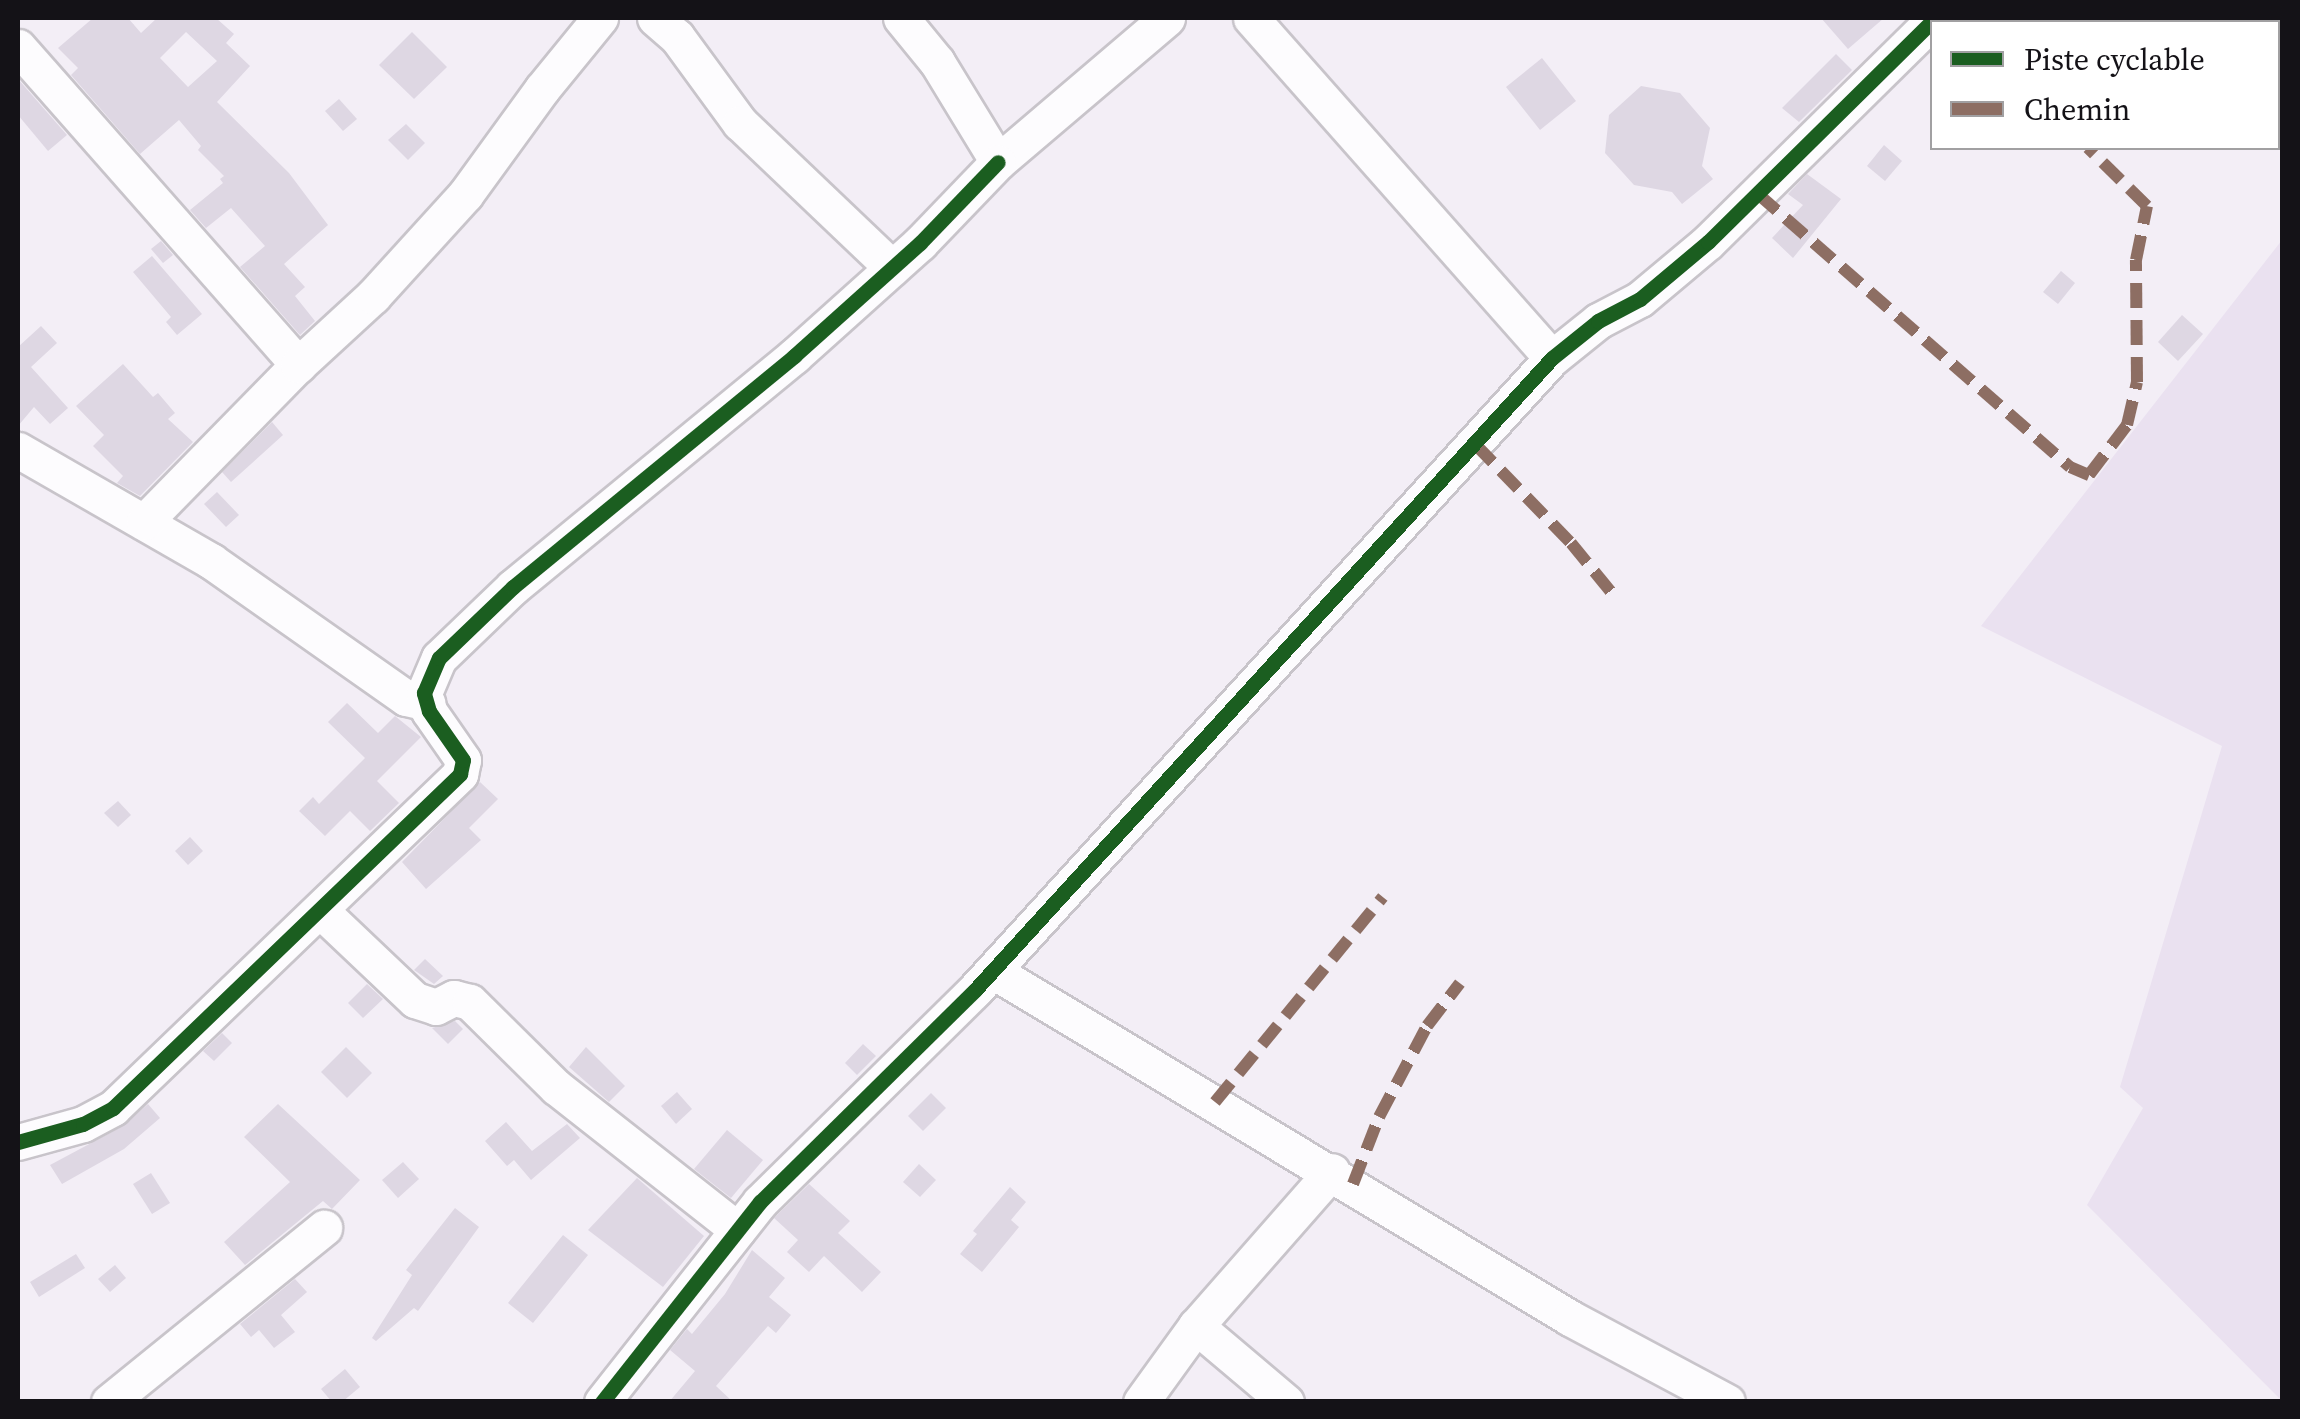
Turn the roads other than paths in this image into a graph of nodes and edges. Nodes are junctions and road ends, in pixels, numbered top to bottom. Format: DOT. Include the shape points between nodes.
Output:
graph roads {
  1 [pos="600,18"];
  2 [pos="655,18"];
  3 [pos="901,18"];
  4 [pos="1167,18"];
  5 [pos="1251,18"];
  6 [pos="1930,23"];
  7 [pos="18,47"];
  8 [pos="998,162"];
  9 [pos="892,268"];
  10 [pos="1552,358"];
  11 [pos="298,365"];
  12 [pos="18,450"];
  13 [pos="144,522"];
  14 [pos="426,702"];
  15 [pos="320,910"];
  16 [pos="993,971"];
  17 [pos="18,1142"];
  18 [pos="1332,1171"];
  19 [pos="324,1228"];
  20 [pos="738,1230"];
  21 [pos="1196,1326"];
  22 [pos="1680,1390"];
  23 [pos="109,1402"];
  24 [pos="602,1402"];
  25 [pos="1141,1402"];
  26 [pos="1286,1402"];
  27 [pos="1727,1402"];
  1 -- 11 [label="street" via="465,194 373,296"];
  2 -- 9 [label="street" via="740,122"];
  3 -- 8 [label="street"];
  4 -- 8 [label="street"];
  5 -- 10 [label="street"];
  6 -- 10 [label="street" via="1708,242"];
  7 -- 11 [label="street"];
  8 -- 9 [label="street"];
  9 -- 14 [label="street" via="478,619 428,674"];
  10 -- 16 [label="street"];
  11 -- 13 [label="street"];
  12 -- 13 [label="street"];
  13 -- 14 [label="street" via="406,698"];
  14 -- 15 [label="street" via="463,760 460,774"];
  15 -- 17 [label="street" via="112,1108 83,1124"];
  15 -- 20 [label="street" via="415,1000 436,1008 454,998 470,1002 556,1087"];
  16 -- 18 [label="street"];
  16 -- 20 [label="street"];
  18 -- 21 [label="street"];
  18 -- 22 [label="street"];
  19 -- 23 [label="street"];
  20 -- 24 [label="street"];
  21 -- 25 [label="street"];
  21 -- 26 [label="street"];
  22 -- 27 [label="street"];
}
